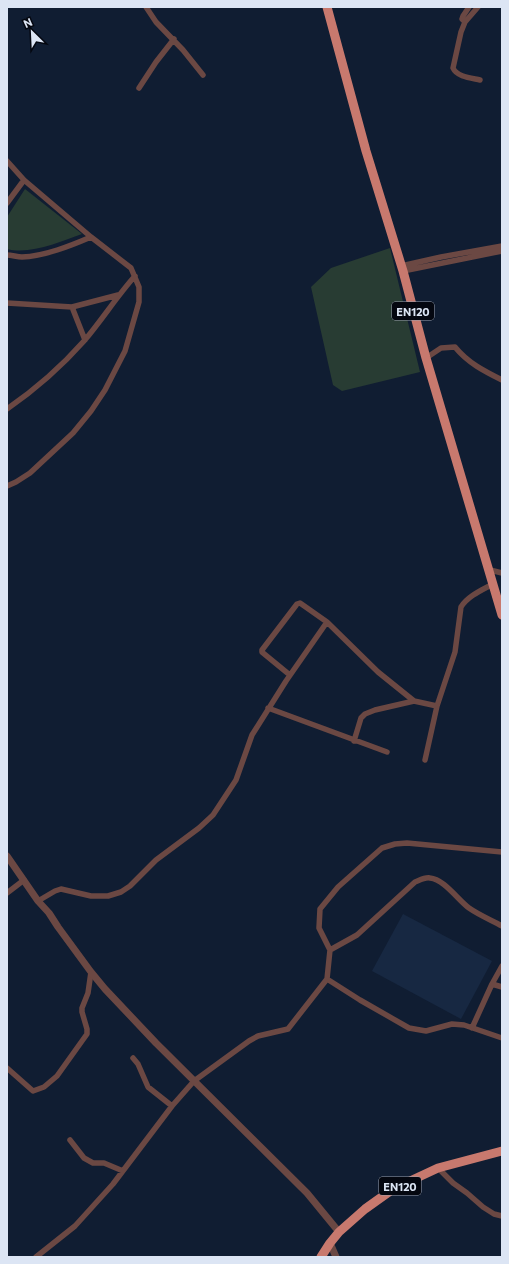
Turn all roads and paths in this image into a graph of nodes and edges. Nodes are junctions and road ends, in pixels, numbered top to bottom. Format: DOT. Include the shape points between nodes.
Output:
graph roads {
  1 [pos="146,7"];
  2 [pos="327,7"];
  3 [pos="469,7"];
  4 [pos="478,7"];
  5 [pos="465,22"];
  6 [pos="174,39"];
  7 [pos="203,75"];
  8 [pos="480,80"];
  9 [pos="139,88"];
  10 [pos="7,161"];
  11 [pos="24,180"];
  12 [pos="7,203"];
  13 [pos="91,237"];
  14 [pos="502,246"];
  15 [pos="502,251"];
  16 [pos="7,255"];
  17 [pos="402,269"];
  18 [pos="135,276"];
  19 [pos="118,295"];
  20 [pos="7,303"];
  21 [pos="72,307"];
  22 [pos="85,340"];
  23 [pos="426,358"];
  24 [pos="502,380"];
  25 [pos="7,409"];
  26 [pos="7,486"];
  27 [pos="490,570"];
  28 [pos="502,573"];
  29 [pos="493,584"];
  30 [pos="502,615"];
  31 [pos="327,622"];
  32 [pos="290,675"];
  33 [pos="414,702"];
  34 [pos="437,706"];
  35 [pos="268,708"];
  36 [pos="354,741"];
  37 [pos="387,752"];
  38 [pos="425,760"];
  39 [pos="502,852"];
  40 [pos="7,856"];
  41 [pos="24,880"];
  42 [pos="7,893"];
  43 [pos="38,901"];
  44 [pos="502,926"];
  45 [pos="330,950"];
  46 [pos="502,966"];
  47 [pos="91,972"];
  48 [pos="327,979"];
  49 [pos="492,984"];
  50 [pos="502,987"];
  51 [pos="472,1028"];
  52 [pos="502,1038"];
  53 [pos="133,1058"];
  54 [pos="7,1068"];
  55 [pos="194,1081"];
  56 [pos="172,1106"];
  57 [pos="70,1140"];
  58 [pos="502,1151"];
  59 [pos="438,1168"];
  60 [pos="123,1172"];
  61 [pos="502,1216"];
  62 [pos="339,1232"];
  63 [pos="330,1243"];
  64 [pos="36,1257"];
  65 [pos="321,1257"];
  66 [pos="336,1257"];
  1 -- 6 [label="street" via="156,22"];
  2 -- 17 [label="highway, EN120" via="366,151"];
  3 -- 5 [label="street" via="462,19"];
  4 -- 5 [label="street"];
  5 -- 8 [label="street" via="453,68 462,76"];
  6 -- 7 [label="street"];
  6 -- 9 [label="street"];
  10 -- 11 [label="street"];
  11 -- 12 [label="street"];
  11 -- 13 [label="street"];
  13 -- 16 [label="street" via="52,252 22,257"];
  13 -- 18 [label="street" via="131,268"];
  14 -- 17 [label="street" via="441,257"];
  15 -- 17 [label="street"];
  17 -- 23 [label="highway, EN120"];
  18 -- 19 [label="street"];
  18 -- 26 [label="street" via="139,286 139,302 125,351 105,390 73,433 30,473"];
  19 -- 21 [label="street"];
  19 -- 22 [label="street"];
  20 -- 21 [label="street"];
  21 -- 22 [label="street"];
  22 -- 25 [label="street" via="55,372"];
  23 -- 24 [label="street" via="441,348 455,347 478,368"];
  23 -- 27 [label="highway, EN120"];
  27 -- 28 [label="street"];
  27 -- 29 [label="highway, EN120"];
  29 -- 30 [label="highway, EN120"];
  29 -- 34 [label="street" via="464,602 455,652"];
  31 -- 32 [label="street"];
  31 -- 32 [label="street" via="303,604 297,604 262,650"];
  31 -- 33 [label="street" via="378,672"];
  32 -- 35 [label="street"];
  33 -- 34 [label="street"];
  33 -- 36 [label="street" via="365,714 361,718"];
  34 -- 38 [label="street"];
  35 -- 36 [label="street"];
  35 -- 43 [label="street" via="252,735 236,780 213,815 156,860 130,886 108,896 91,896 61,889"];
  36 -- 37 [label="street"];
  39 -- 45 [label="street" via="407,843 382,848 338,887 320,909 319,928"];
  40 -- 41 [label="street"];
  41 -- 42 [label="street"];
  41 -- 43 [label="street"];
  43 -- 47 [label="street"];
  44 -- 45 [label="street" via="469,908 436,879 429,877 415,882 356,935"];
  45 -- 48 [label="street"];
  46 -- 49 [label="street"];
  47 -- 54 [label="street" via="88,993 82,1008 87,1034 57,1076 44,1087 33,1091"];
  47 -- 55 [label="street"];
  48 -- 51 [label="street" via="409,1028 426,1031 452,1024"];
  48 -- 55 [label="street" via="288,1029 258,1036"];
  49 -- 50 [label="street"];
  49 -- 51 [label="street"];
  51 -- 52 [label="street"];
  53 -- 56 [label="street" via="148,1087"];
  55 -- 56 [label="street"];
  55 -- 62 [label="street" via="307,1193"];
  56 -- 60 [label="street"];
  57 -- 60 [label="street" via="84,1158 104,1163"];
  58 -- 59 [label="highway, EN120"];
  59 -- 61 [label="street" via="483,1207"];
  59 -- 62 [label="highway, EN120" via="393,1189"];
  60 -- 64 [label="street" via="75,1226"];
  62 -- 63 [label="highway, EN120"];
  63 -- 65 [label="highway, EN120"];
  63 -- 66 [label="street"];
}
